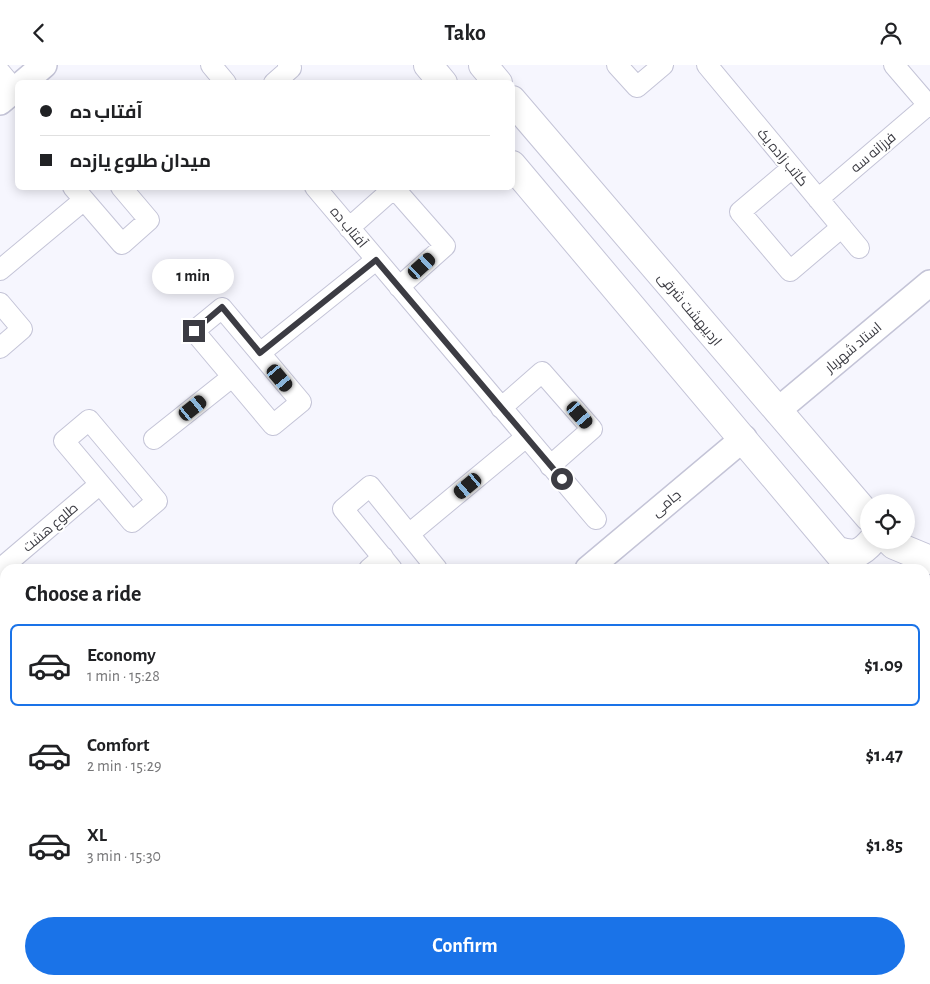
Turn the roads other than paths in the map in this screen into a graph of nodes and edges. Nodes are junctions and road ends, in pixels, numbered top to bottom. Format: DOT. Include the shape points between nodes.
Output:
graph roads {
  1 [pos="44,65"];
  2 [pos="288,65"];
  3 [pos="428,65"];
  4 [pos="483,65"];
  5 [pos="617,65"];
  6 [pos="663,65"];
  7 [pos="707,65"];
  8 [pos="894,65"];
  9 [pos="22,80"];
  10 [pos="277,80"];
  11 [pos="440,80"];
  12 [pos="496,80"];
  13 [pos="515,104"];
  14 [pos="929,106"];
  15 [pos="792,168"];
  16 [pos="515,169"];
  17 [pos="124,190"];
  18 [pos="317,190"];
  19 [pos="392,190"];
  20 [pos="396,190"];
  21 [pos="79,194"];
  22 [pos="818,199"];
  23 [pos="842,227"];
  24 [pos="349,228"];
  25 [pos="859,248"];
  26 [pos="376,260"];
  27 [pos="0,270"];
  28 [pos="930,283"];
  29 [pos="399,287"];
  30 [pos="0,303"];
  31 [pos="0,348"];
  32 [pos="260,353"];
  33 [pos="232,377"];
  34 [pos="501,408"];
  35 [pos="776,411"];
  36 [pos="526,437"];
  37 [pos="744,438"];
  38 [pos="154,439"];
  39 [pos="550,466"];
  40 [pos="100,484"];
  41 [pos="860,507"];
  42 [pos="596,519"];
  43 [pos="409,535"];
  44 [pos="866,549"];
  45 [pos="904,549"];
  46 [pos="845,560"];
  47 [pos="930,560"];
  48 [pos="6,564"];
  49 [pos="380,564"];
  50 [pos="433,564"];
  51 [pos="594,564"];
  1 -- 9 [label="street"];
  2 -- 10 [label="street" via="291,68"];
  3 -- 11 [label="main road"];
  4 -- 12 [label="main road"];
  5 -- 6 [label="street" via="637,87"];
  7 -- 15 [label="street, کاتب زاده یک"];
  8 -- 14 [label="street"];
  13 -- 35 [label="main road, اردیبهشت شرقی"];
  14 -- 22 [label="street, فرزانه سه"];
  15 -- 22 [label="street, کاتب زاده یک"];
  15 -- 23 [label="street" via="740,212 790,271"];
  16 -- 37 [label="main road"];
  17 -- 21 [label="street" via="149,220 122,244"];
  18 -- 24 [label="street, آفتاب ده"];
  19 -- 24 [label="street"];
  20 -- 29 [label="street" via="445,246"];
  21 -- 27 [label="street"];
  22 -- 23 [label="street, کاتب زاده یک"];
  23 -- 25 [label="street, کاتب زاده یک"];
  24 -- 26 [label="street, آفتاب ده"];
  26 -- 29 [label="street, آفتاب ده"];
  26 -- 32 [label="street"];
  28 -- 35 [label="street, استاد شهریار"];
  29 -- 34 [label="street, آفتاب ده"];
  30 -- 31 [label="street" via="22,329"];
  32 -- 33 [label="street" via="222,307 194,331"];
  32 -- 33 [label="street" via="301,402 273,425"];
  33 -- 38 [label="street"];
  34 -- 36 [label="street, آفتاب ده"];
  34 -- 39 [label="street" via="542,372 592,429"];
  35 -- 41 [label="main road, اردیبهشت شرقی"];
  36 -- 39 [label="street, آفتاب ده"];
  36 -- 43 [label="street"];
  37 -- 46 [label="main road"];
  37 -- 51 [label="street, جامی"];
  39 -- 42 [label="street, آفتاب ده"];
  40 -- 40 [label="street" via="132,523 158,501 89,420 64,441"];
  40 -- 48 [label="street, طلوع هشت"];
  43 -- 49 [label="street" via="370,486 343,509"];
  43 -- 50 [label="street"];
  44 -- 46 [label="main road"];
  45 -- 47 [label="main road"];
}
